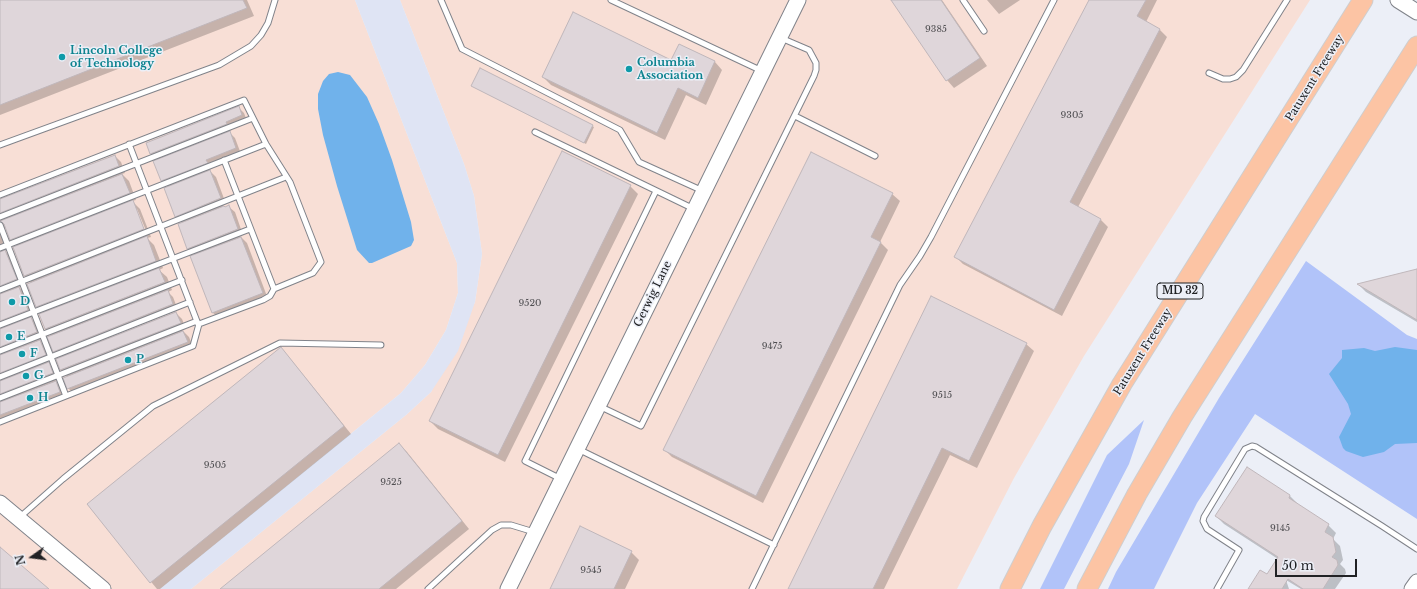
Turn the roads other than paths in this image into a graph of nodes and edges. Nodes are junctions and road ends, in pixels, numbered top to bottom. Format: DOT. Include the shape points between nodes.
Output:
graph roads {
  1 [pos="275,0"];
  2 [pos="441,0"];
  3 [pos="611,0"];
  4 [pos="798,0"];
  5 [pos="963,0"];
  6 [pos="1054,0"];
  7 [pos="1287,0"];
  8 [pos="1363,0"];
  9 [pos="1398,0"];
  10 [pos="1417,12"];
  11 [pos="984,31"];
  12 [pos="780,37"];
  13 [pos="1417,46"];
  14 [pos="762,72"];
  15 [pos="1209,73"];
  16 [pos="794,116"];
  17 [pos="253,118"];
  18 [pos="535,132"];
  19 [pos="129,144"];
  20 [pos="266,144"];
  21 [pos="0,145"];
  22 [pos="875,156"];
  23 [pos="224,160"];
  24 [pos="137,163"];
  25 [pos="286,177"];
  26 [pos="147,190"];
  27 [pos="656,191"];
  28 [pos="703,192"];
  29 [pos="0,195"];
  30 [pos="238,196"];
  31 [pos="695,210"];
  32 [pos="0,217"];
  33 [pos="0,225"];
  34 [pos="161,226"];
  35 [pos="250,229"];
  36 [pos="8,245"];
  37 [pos="0,248"];
  38 [pos="174,259"];
  39 [pos="182,280"];
  40 [pos="22,281"];
  41 [pos="274,289"];
  42 [pos="0,290"];
  43 [pos="190,302"];
  44 [pos="34,312"];
  45 [pos="198,323"];
  46 [pos="0,325"];
  47 [pos="43,335"];
  48 [pos="381,345"];
  49 [pos="0,351"];
  50 [pos="51,357"];
  51 [pos="58,375"];
  52 [pos="0,376"];
  53 [pos="66,396"];
  54 [pos="0,398"];
  55 [pos="598,406"];
  56 [pos="0,422"];
  57 [pos="577,449"];
  58 [pos="562,479"];
  59 [pos="0,503"];
  60 [pos="19,518"];
  61 [pos="535,533"];
  62 [pos="774,545"];
  63 [pos="1417,549"];
  64 [pos="1417,582"];
  65 [pos="103,589"];
  66 [pos="428,589"];
  67 [pos="508,589"];
  68 [pos="752,589"];
  69 [pos="1010,589"];
  70 [pos="1087,589"];
  71 [pos="1217,589"];
  72 [pos="1412,589"];
  1 -- 21 [label="lane" via="268,23 251,46 219,65"];
  2 -- 28 [label="lane" via="462,49 620,130 639,162"];
  3 -- 14 [label="lane"];
  4 -- 12 [label="street, Gerwig Lane"];
  5 -- 11 [label="lane"];
  6 -- 62 [label="lane" via="931,238 900,285"];
  7 -- 15 [label="lane" via="1236,77 1223,79"];
  8 -- 69 [label="highway, Patuxent Freeway / MD 32" via="1122,384 1042,526"];
  9 -- 10 [label="street"];
  12 -- 14 [label="street, Gerwig Lane"];
  12 -- 16 [label="lane" via="809,50 816,63 814,76"];
  13 -- 70 [label="highway" via="1182,417 1137,494"];
  14 -- 28 [label="street, Gerwig Lane"];
  16 -- 22 [label="lane"];
  16 -- 55 [label="lane" via="641,426"];
  17 -- 19 [label="lane" via="244,100"];
  17 -- 20 [label="lane"];
  17 -- 24 [label="lane"];
  18 -- 27 [label="lane"];
  19 -- 24 [label="lane"];
  19 -- 29 [label="lane"];
  20 -- 23 [label="lane"];
  20 -- 25 [label="lane"];
  23 -- 26 [label="lane"];
  23 -- 30 [label="lane"];
  24 -- 26 [label="lane"];
  24 -- 32 [label="lane"];
  25 -- 30 [label="lane"];
  25 -- 41 [label="lane" via="321,262 313,273"];
  26 -- 34 [label="lane"];
  26 -- 36 [label="lane"];
  27 -- 31 [label="lane"];
  27 -- 58 [label="lane" via="525,461"];
  28 -- 31 [label="street, Gerwig Lane"];
  30 -- 34 [label="lane"];
  30 -- 35 [label="lane"];
  31 -- 55 [label="street, Gerwig Lane"];
  33 -- 36 [label="lane"];
  34 -- 38 [label="lane"];
  34 -- 40 [label="lane"];
  35 -- 38 [label="lane"];
  35 -- 41 [label="lane"];
  36 -- 37 [label="lane"];
  36 -- 40 [label="lane"];
  38 -- 39 [label="lane"];
  38 -- 44 [label="lane"];
  39 -- 43 [label="lane"];
  39 -- 47 [label="lane"];
  40 -- 42 [label="lane"];
  40 -- 44 [label="lane"];
  41 -- 45 [label="lane" via="270,296 263,300"];
  43 -- 45 [label="lane"];
  43 -- 50 [label="lane"];
  44 -- 46 [label="lane"];
  44 -- 47 [label="lane"];
  45 -- 51 [label="lane"];
  45 -- 53 [label="lane" via="193,346"];
  47 -- 49 [label="lane"];
  47 -- 50 [label="lane"];
  48 -- 60 [label="lane" via="280,343 153,406"];
  50 -- 51 [label="lane"];
  50 -- 52 [label="lane"];
  51 -- 53 [label="lane"];
  51 -- 54 [label="lane"];
  53 -- 56 [label="lane"];
  55 -- 57 [label="street, Gerwig Lane"];
  57 -- 58 [label="street, Gerwig Lane"];
  57 -- 62 [label="lane"];
  58 -- 61 [label="street, Gerwig Lane"];
  59 -- 60 [label="street"];
  60 -- 65 [label="street"];
  61 -- 66 [label="lane" via="511,524 501,525 492,530"];
  61 -- 67 [label="street, Gerwig Lane"];
  62 -- 68 [label="lane"];
  63 -- 71 [label="lane" via="1256,446 1248,447 1203,521 1207,529 1239,550"];
  64 -- 72 [label="street"];
}
